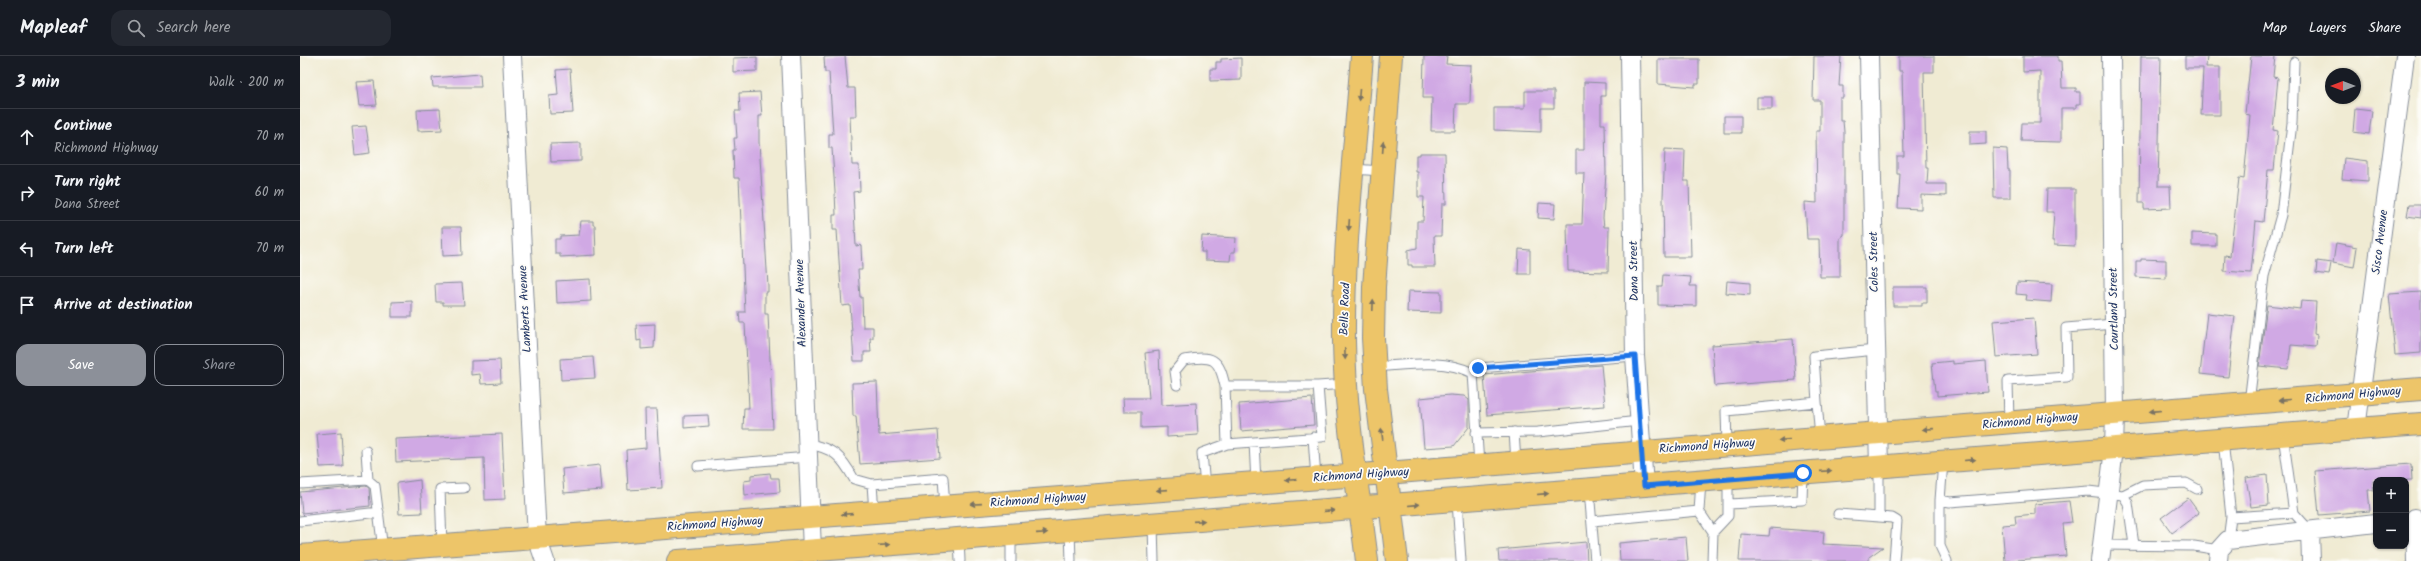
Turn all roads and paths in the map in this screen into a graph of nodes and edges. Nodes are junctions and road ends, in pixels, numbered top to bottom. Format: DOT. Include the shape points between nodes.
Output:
graph roads {
  1 [pos="512,56"];
  2 [pos="791,56"];
  3 [pos="1362,56"];
  4 [pos="1390,56"];
  5 [pos="1630,56"];
  6 [pos="1869,56"];
  7 [pos="2111,56"];
  8 [pos="2405,56"];
  9 [pos="2294,62"];
  10 [pos="1353,169"];
  11 [pos="1382,171"];
  12 [pos="2114,324"];
  13 [pos="1876,350"];
  14 [pos="1635,356"];
  15 [pos="1375,367"];
  16 [pos="1473,373"];
  17 [pos="1346,384"];
  18 [pos="1177,385"];
  19 [pos="1225,386"];
  20 [pos="1318,386"];
  21 [pos="2421,389"];
  22 [pos="2361,394"];
  23 [pos="1817,402"];
  24 [pos="2249,403"];
  25 [pos="2115,414"];
  26 [pos="1639,421"];
  27 [pos="2009,423"];
  28 [pos="2421,424"];
  29 [pos="2356,429"];
  30 [pos="1514,432"];
  31 [pos="1476,433"];
  32 [pos="1878,433"];
  33 [pos="2283,435"];
  34 [pos="1313,437"];
  35 [pos="1820,437"];
  36 [pos="2223,440"];
  37 [pos="1254,442"];
  38 [pos="1227,444"];
  39 [pos="1727,445"];
  40 [pos="2114,449"];
  41 [pos="366,451"];
  42 [pos="808,451"];
  43 [pos="1641,451"];
  44 [pos="1516,462"];
  45 [pos="1943,462"];
  46 [pos="1479,465"];
  47 [pos="698,466"];
  48 [pos="1879,467"];
  49 [pos="1386,473"];
  50 [pos="1803,473"];
  51 [pos="1356,475"];
  52 [pos="1316,478"];
  53 [pos="1728,478"];
  54 [pos="368,480"];
  55 [pos="1701,481"];
  56 [pos="1256,483"];
  57 [pos="872,484"];
  58 [pos="306,486"];
  59 [pos="1644,486"];
  60 [pos="1205,487"];
  61 [pos="464,488"];
  62 [pos="2197,489"];
  63 [pos="1589,490"];
  64 [pos="2116,494"];
  65 [pos="1940,500"];
  66 [pos="1458,501"];
  67 [pos="1729,504"];
  68 [pos="1390,506"];
  69 [pos="945,507"];
  70 [pos="1361,509"];
  71 [pos="1699,511"];
  72 [pos="379,512"];
  73 [pos="874,512"];
  74 [pos="2294,513"];
  75 [pos="1838,514"];
  76 [pos="810,517"];
  77 [pos="1879,517"];
  78 [pos="2231,518"];
  79 [pos="2414,518"];
  80 [pos="300,521"];
  81 [pos="1592,521"];
  82 [pos="2373,523"];
  83 [pos="1152,525"];
  84 [pos="1070,531"];
  85 [pos="2310,531"];
  86 [pos="1713,532"];
  87 [pos="1010,535"];
  88 [pos="537,538"];
  89 [pos="959,539"];
  90 [pos="442,545"];
  91 [pos="2134,545"];
  92 [pos="383,550"];
  93 [pos="812,550"];
  94 [pos="2222,550"];
  95 [pos="2101,553"];
  96 [pos="300,556"];
  97 [pos="761,558"];
  98 [pos="545,561"];
  99 [pos="678,561"];
  100 [pos="960,561"];
  101 [pos="1011,561"];
  102 [pos="1071,561"];
  103 [pos="1154,561"];
  104 [pos="1367,561"];
  105 [pos="1396,561"];
  106 [pos="1461,561"];
  107 [pos="1595,561"];
  108 [pos="1712,561"];
  109 [pos="1894,561"];
  110 [pos="1947,561"];
  111 [pos="2311,561"];
  112 [pos="2416,561"];
  1 -- 88 [label="street, Lamberts Avenue"];
  2 -- 42 [label="street, Alexander Avenue"];
  3 -- 10 [label="main road, Bells Road, one-way"];
  11 -- 4 [label="main road, one-way"];
  5 -- 14 [label="street, Dana Street"];
  6 -- 13 [label="street, Coles Street"];
  7 -- 12 [label="street, Courtland Street"];
  8 -- 22 [label="street, Sisco Avenue"];
  9 -- 24 [label="lane" via="2292,123 2281,215 2264,276"];
  10 -- 11 [label="lane"];
  10 -- 17 [label="main road, Bells Road, one-way" via="1344,315"];
  15 -- 11 [label="main road, one-way" via="1374,287"];
  12 -- 25 [label="street, Courtland Street"];
  12 -- 27 [label="lane" via="2066,328 2067,377 2008,381"];
  13 -- 23 [label="lane" via="1814,356"];
  13 -- 32 [label="street, Coles Street"];
  14 -- 16 [label="lane" via="1478,368"];
  14 -- 26 [label="street, Dana Street"];
  15 -- 16 [label="lane" via="1442,363 1458,365"];
  49 -- 15 [label="main road, one-way"];
  16 -- 31 [label="lane"];
  17 -- 20 [label="lane"];
  17 -- 51 [label="main road, Bells Road"];
  18 -- 19 [label="lane" via="1175,371 1184,360 1195,358 1211,359 1221,367"];
  19 -- 20 [label="lane"];
  19 -- 38 [label="lane"];
  20 -- 34 [label="lane" via="1322,437"];
  21 -- 22 [label="main road, Richmond Highway"];
  22 -- 24 [label="main road, Richmond Highway, one-way"];
  22 -- 29 [label="street, Sisco Avenue"];
  23 -- 35 [label="lane"];
  23 -- 39 [label="lane" via="1726,411"];
  24 -- 25 [label="main road, Richmond Highway, one-way"];
  25 -- 27 [label="main road, Richmond Highway"];
  25 -- 40 [label="street, Courtland Street"];
  26 -- 30 [label="lane"];
  26 -- 43 [label="street, Dana Street"];
  27 -- 32 [label="main road, Richmond Highway, one-way"];
  28 -- 29 [label="main road"];
  29 -- 33 [label="main road"];
  30 -- 31 [label="lane"];
  30 -- 44 [label="lane"];
  31 -- 46 [label="lane"];
  32 -- 35 [label="main road, Richmond Highway"];
  32 -- 48 [label="street, Coles Street"];
  33 -- 36 [label="main road"];
  33 -- 74 [label="lane"];
  34 -- 37 [label="lane"];
  34 -- 52 [label="lane"];
  35 -- 39 [label="main road, Richmond Highway, one-way"];
  36 -- 40 [label="main road"];
  36 -- 78 [label="lane"];
  37 -- 38 [label="lane"];
  37 -- 56 [label="lane"];
  38 -- 60 [label="lane" via="1202,453"];
  39 -- 43 [label="main road, Richmond Highway"];
  45 -- 40 [label="main road, one-way"];
  40 -- 64 [label="street, Courtland Street"];
  41 -- 54 [label="lane"];
  42 -- 47 [label="lane"];
  42 -- 57 [label="lane" via="834,452 843,460 854,479"];
  42 -- 76 [label="street, Alexander Avenue"];
  43 -- 44 [label="main road, Richmond Highway"];
  43 -- 59 [label="street, Dana Street"];
  44 -- 46 [label="main road, Richmond Highway"];
  45 -- 48 [label="main road"];
  45 -- 65 [label="lane"];
  46 -- 49 [label="main road, Richmond Highway"];
  50 -- 48 [label="main road, one-way"];
  48 -- 77 [label="lane"];
  49 -- 51 [label="main road, Richmond Highway"];
  49 -- 68 [label="main road"];
  50 -- 53 [label="main road"];
  50 -- 67 [label="lane" via="1802,500"];
  51 -- 52 [label="main road, Richmond Highway"];
  51 -- 70 [label="main road, Bells Road"];
  52 -- 56 [label="main road, Richmond Highway, one-way"];
  53 -- 55 [label="main road"];
  53 -- 67 [label="lane"];
  54 -- 58 [label="lane" via="329,486"];
  54 -- 72 [label="lane" via="375,486"];
  55 -- 59 [label="main road"];
  55 -- 71 [label="lane"];
  56 -- 60 [label="main road, Richmond Highway"];
  57 -- 69 [label="lane" via="943,478"];
  57 -- 73 [label="lane"];
  59 -- 63 [label="main road"];
  60 -- 69 [label="main road, Richmond Highway, one-way"];
  61 -- 90 [label="lane" via="440,489"];
  62 -- 64 [label="lane" via="2186,483 2143,485"];
  66 -- 63 [label="main road, one-way"];
  63 -- 81 [label="lane"];
  64 -- 65 [label="lane" via="2088,491 1965,502"];
  64 -- 91 [label="lane" via="2128,503"];
  64 -- 95 [label="street, Courtland Street"];
  65 -- 110 [label="lane" via="1940,546"];
  68 -- 66 [label="main road, one-way"];
  66 -- 106 [label="lane"];
  67 -- 86 [label="lane" via="1728,516"];
  68 -- 70 [label="main road"];
  68 -- 105 [label="main road"];
  69 -- 73 [label="main road, Richmond Highway"];
  83 -- 70 [label="main road, one-way"];
  70 -- 104 [label="main road, Bells Road"];
  71 -- 81 [label="lane"];
  71 -- 86 [label="lane"];
  72 -- 80 [label="lane" via="311,516"];
  72 -- 92 [label="lane"];
  73 -- 76 [label="main road, Richmond Highway, one-way"];
  74 -- 78 [label="lane"];
  74 -- 85 [label="lane"];
  75 -- 77 [label="lane"];
  76 -- 88 [label="main road, Richmond Highway"];
  76 -- 93 [label="street, Alexander Avenue"];
  77 -- 109 [label="lane" via="1897,521"];
  78 -- 94 [label="lane"];
  79 -- 112 [label="street"];
  81 -- 107 [label="lane"];
  82 -- 85 [label="street"];
  83 -- 84 [label="main road"];
  83 -- 103 [label="lane"];
  87 -- 84 [label="main road, one-way"];
  84 -- 102 [label="lane"];
  85 -- 94 [label="street"];
  85 -- 111 [label="street"];
  86 -- 108 [label="lane"];
  87 -- 89 [label="main road"];
  87 -- 101 [label="lane"];
  88 -- 90 [label="main road, Richmond Highway"];
  88 -- 98 [label="street, Lamberts Avenue"];
  93 -- 89 [label="main road, one-way"];
  89 -- 100 [label="lane"];
  90 -- 92 [label="main road, Richmond Highway"];
  91 -- 94 [label="lane" via="2194,546"];
  91 -- 95 [label="lane"];
  92 -- 96 [label="main road, Richmond Highway"];
  93 -- 97 [label="main road"];
  97 -- 99 [label="main road"];
}
